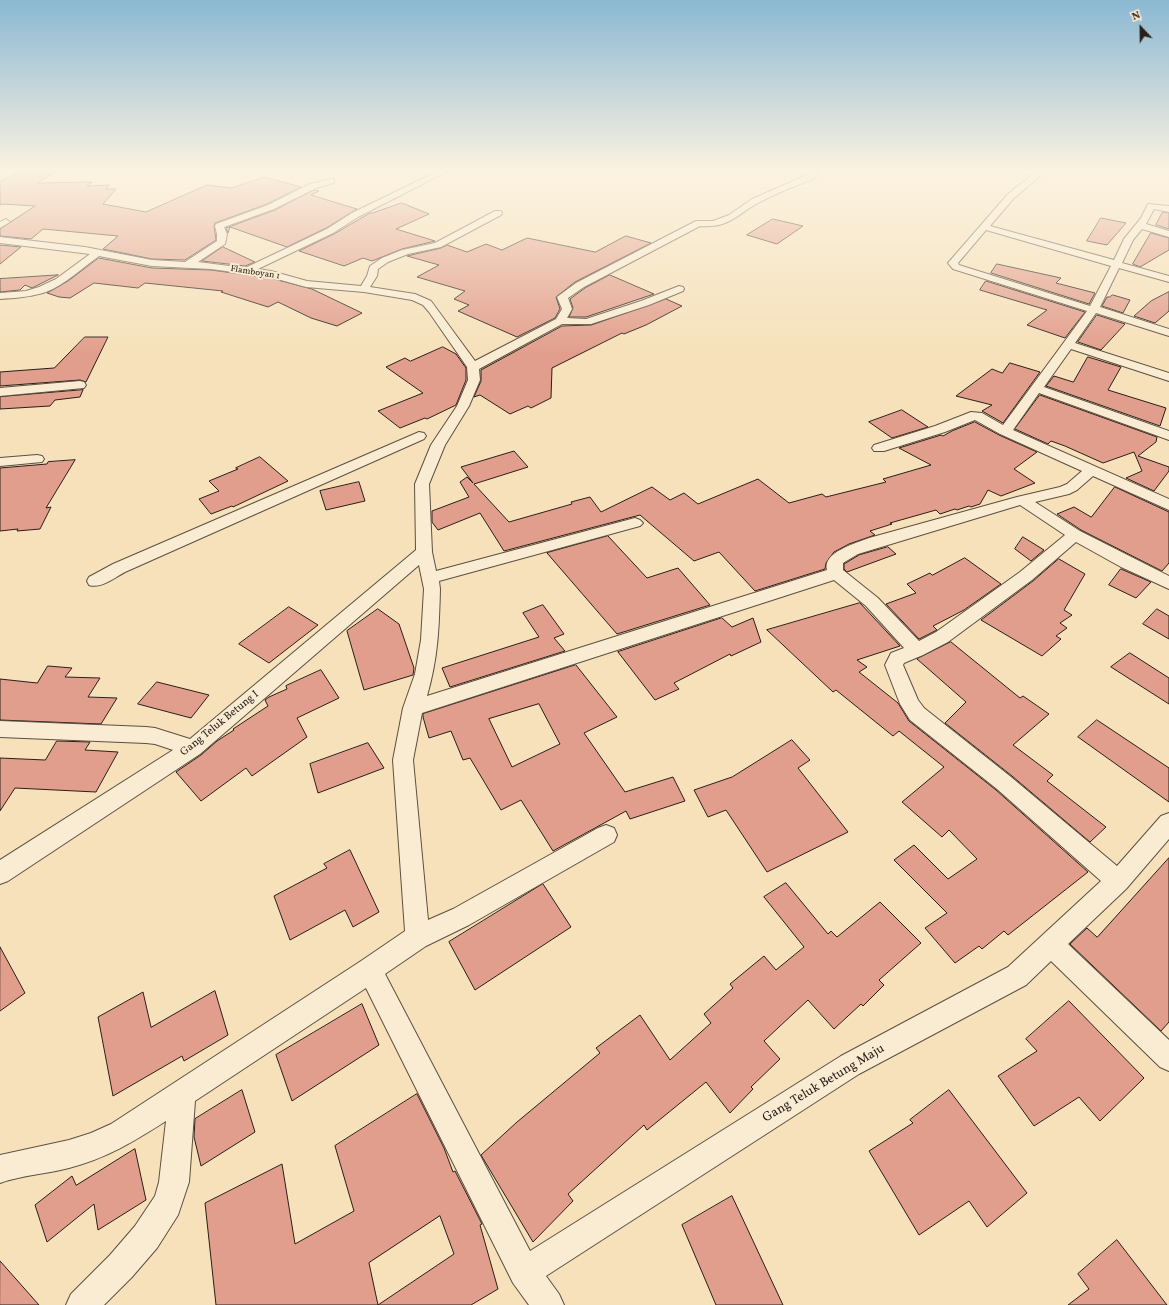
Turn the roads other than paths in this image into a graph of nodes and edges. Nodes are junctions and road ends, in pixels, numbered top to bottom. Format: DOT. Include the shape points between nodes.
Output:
graph roads {
  1 [pos="221,232"];
  2 [pos="328,232"];
  3 [pos="461,232"];
  4 [pos="681,232"];
  5 [pos="981,232"];
  6 [pos="1002,232"];
  7 [pos="1134,232"];
  8 [pos="0,240"];
  9 [pos="97,253"];
  10 [pos="1117,264"];
  11 [pos="187,265"];
  12 [pos="246,271"];
  13 [pos="1169,279"];
  14 [pos="364,289"];
  15 [pos="679,289"];
  16 [pos="0,296"];
  17 [pos="1094,309"];
  18 [pos="560,321"];
  19 [pos="1169,333"];
  20 [pos="1068,344"];
  21 [pos="473,367"];
  22 [pos="1169,377"];
  23 [pos="80,385"];
  24 [pos="1036,388"];
  25 [pos="0,392"];
  26 [pos="1005,431"];
  27 [pos="1169,436"];
  28 [pos="438,444"];
  29 [pos="879,448"];
  30 [pos="37,459"];
  31 [pos="0,462"];
  32 [pos="1091,470"];
  33 [pos="1022,500"];
  34 [pos="1169,505"];
  35 [pos="635,523"];
  36 [pos="1075,536"];
  37 [pos="424,552"];
  38 [pos="836,573"];
  39 [pos="430,578"];
  40 [pos="95,581"];
  41 [pos="1169,583"];
  42 [pos="917,650"];
  43 [pos="414,708"];
  44 [pos="0,729"];
  45 [pos="193,748"];
  46 [pos="1169,823"];
  47 [pos="606,835"];
  48 [pos="0,873"];
  49 [pos="1118,881"];
  50 [pos="417,937"];
  51 [pos="1051,944"];
  52 [pos="370,970"];
  53 [pos="1169,1058"];
  54 [pos="182,1095"];
  55 [pos="0,1169"];
  56 [pos="524,1272"];
  57 [pos="82,1305"];
  58 [pos="548,1305"];
  1 -- 11 [label="street" via="222,242"];
  2 -- 12 [label="street"];
  3 -- 14 [label="street" via="438,244 385,260 373,268 372,276"];
  4 -- 18 [label="street" via="565,294 562,297 567,309"];
  5 -- 17 [label="street" via="953,263 954,265"];
  6 -- 10 [label="street"];
  7 -- 10 [label="street"];
  8 -- 9 [label="street, Flamboyan 1"];
  9 -- 11 [label="street, Flamboyan 1" via="152,263"];
  9 -- 16 [label="street" via="57,282 42,289"];
  10 -- 13 [label="street"];
  10 -- 17 [label="street"];
  11 -- 12 [label="street, Flamboyan 1"];
  12 -- 14 [label="street, Flamboyan 1" via="271,274 306,284"];
  14 -- 21 [label="street, Flamboyan 1" via="415,297 427,303"];
  15 -- 18 [label="street" via="587,322"];
  17 -- 19 [label="street"];
  17 -- 20 [label="street"];
  18 -- 21 [label="street"];
  20 -- 22 [label="street"];
  20 -- 24 [label="street"];
  21 -- 28 [label="street" via="474,380 464,406"];
  23 -- 25 [label="street"];
  24 -- 26 [label="street"];
  24 -- 27 [label="street"];
  26 -- 29 [label="street" via="974,415 940,429"];
  26 -- 32 [label="street"];
  28 -- 37 [label="street" via="422,484"];
  28 -- 40 [label="street" via="416,433"];
  30 -- 31 [label="street"];
  32 -- 33 [label="street" via="1064,491"];
  32 -- 34 [label="street"];
  33 -- 36 [label="street"];
  33 -- 38 [label="street" via="852,550 836,560"];
  35 -- 39 [label="street"];
  36 -- 41 [label="street"];
  36 -- 42 [label="street" via="942,637"];
  37 -- 39 [label="street"];
  37 -- 45 [label="street, Gang Teluk Betung I"];
  38 -- 42 [label="street" via="872,602"];
  38 -- 43 [label="street"];
  39 -- 43 [label="street" via="430,640"];
  42 -- 49 [label="street" via="894,661 910,704 917,714 1004,783"];
  43 -- 50 [label="street" via="403,760"];
  44 -- 45 [label="street" via="146,735"];
  45 -- 48 [label="street, Gang Teluk Betung I"];
  46 -- 49 [label="street, Gang Teluk Betung Maju"];
  47 -- 50 [label="street" via="461,917"];
  49 -- 51 [label="street, Gang Teluk Betung Maju"];
  50 -- 52 [label="street"];
  51 -- 53 [label="street"];
  51 -- 56 [label="street, Gang Teluk Betung Maju" via="1017,976 850,1065"];
  52 -- 54 [label="street"];
  52 -- 56 [label="street"];
  54 -- 55 [label="street" via="104,1144"];
  54 -- 57 [label="street" via="174,1182 167,1204 146,1237"];
  56 -- 58 [label="street"];
}
